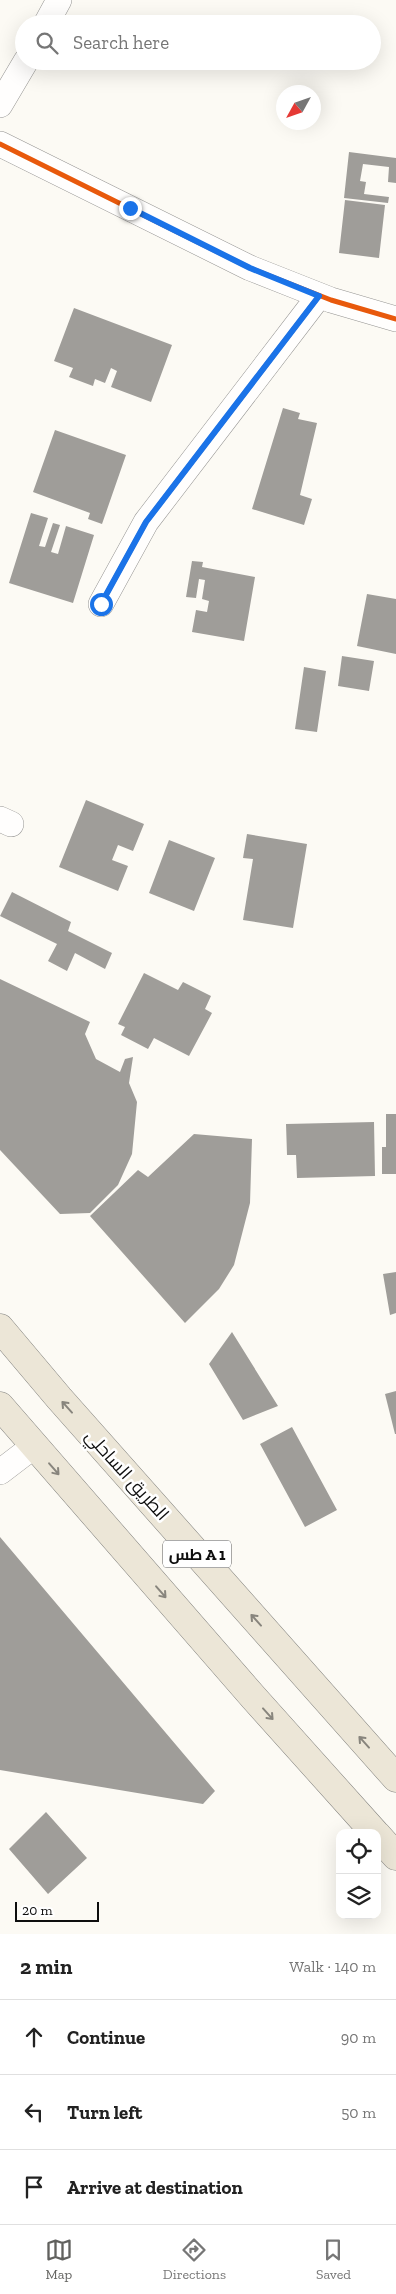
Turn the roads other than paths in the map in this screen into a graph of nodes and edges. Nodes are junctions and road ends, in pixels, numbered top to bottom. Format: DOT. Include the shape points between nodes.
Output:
graph roads {
  1 [pos="59,0"];
  2 [pos="51,15"];
  3 [pos="21,70"];
  4 [pos="0,105"];
  5 [pos="0,144"];
  6 [pos="319,296"];
  7 [pos="396,319"];
  8 [pos="101,604"];
  9 [pos="0,1328"];
  10 [pos="0,1406"];
  11 [pos="34,1446"];
  12 [pos="0,1472"];
  13 [pos="396,1778"];
  14 [pos="372,1829"];
  15 [pos="381,1840"];
  16 [pos="396,1856"];
  1 -- 2 [label="street"];
  3 -- 4 [label="street"];
  5 -- 6 [label="street" via="250,268"];
  6 -- 7 [label="street"];
  6 -- 8 [label="street" via="146,522"];
  13 -- 9 [label="highway, الطريق الساحلي / طس A 1, one-way" via="58,1398"];
  10 -- 11 [label="highway, طس A 1"];
  11 -- 12 [label="street"];
  11 -- 14 [label="highway, طس A 1, one-way"];
  15 -- 16 [label="highway, طس A 1"];
}
